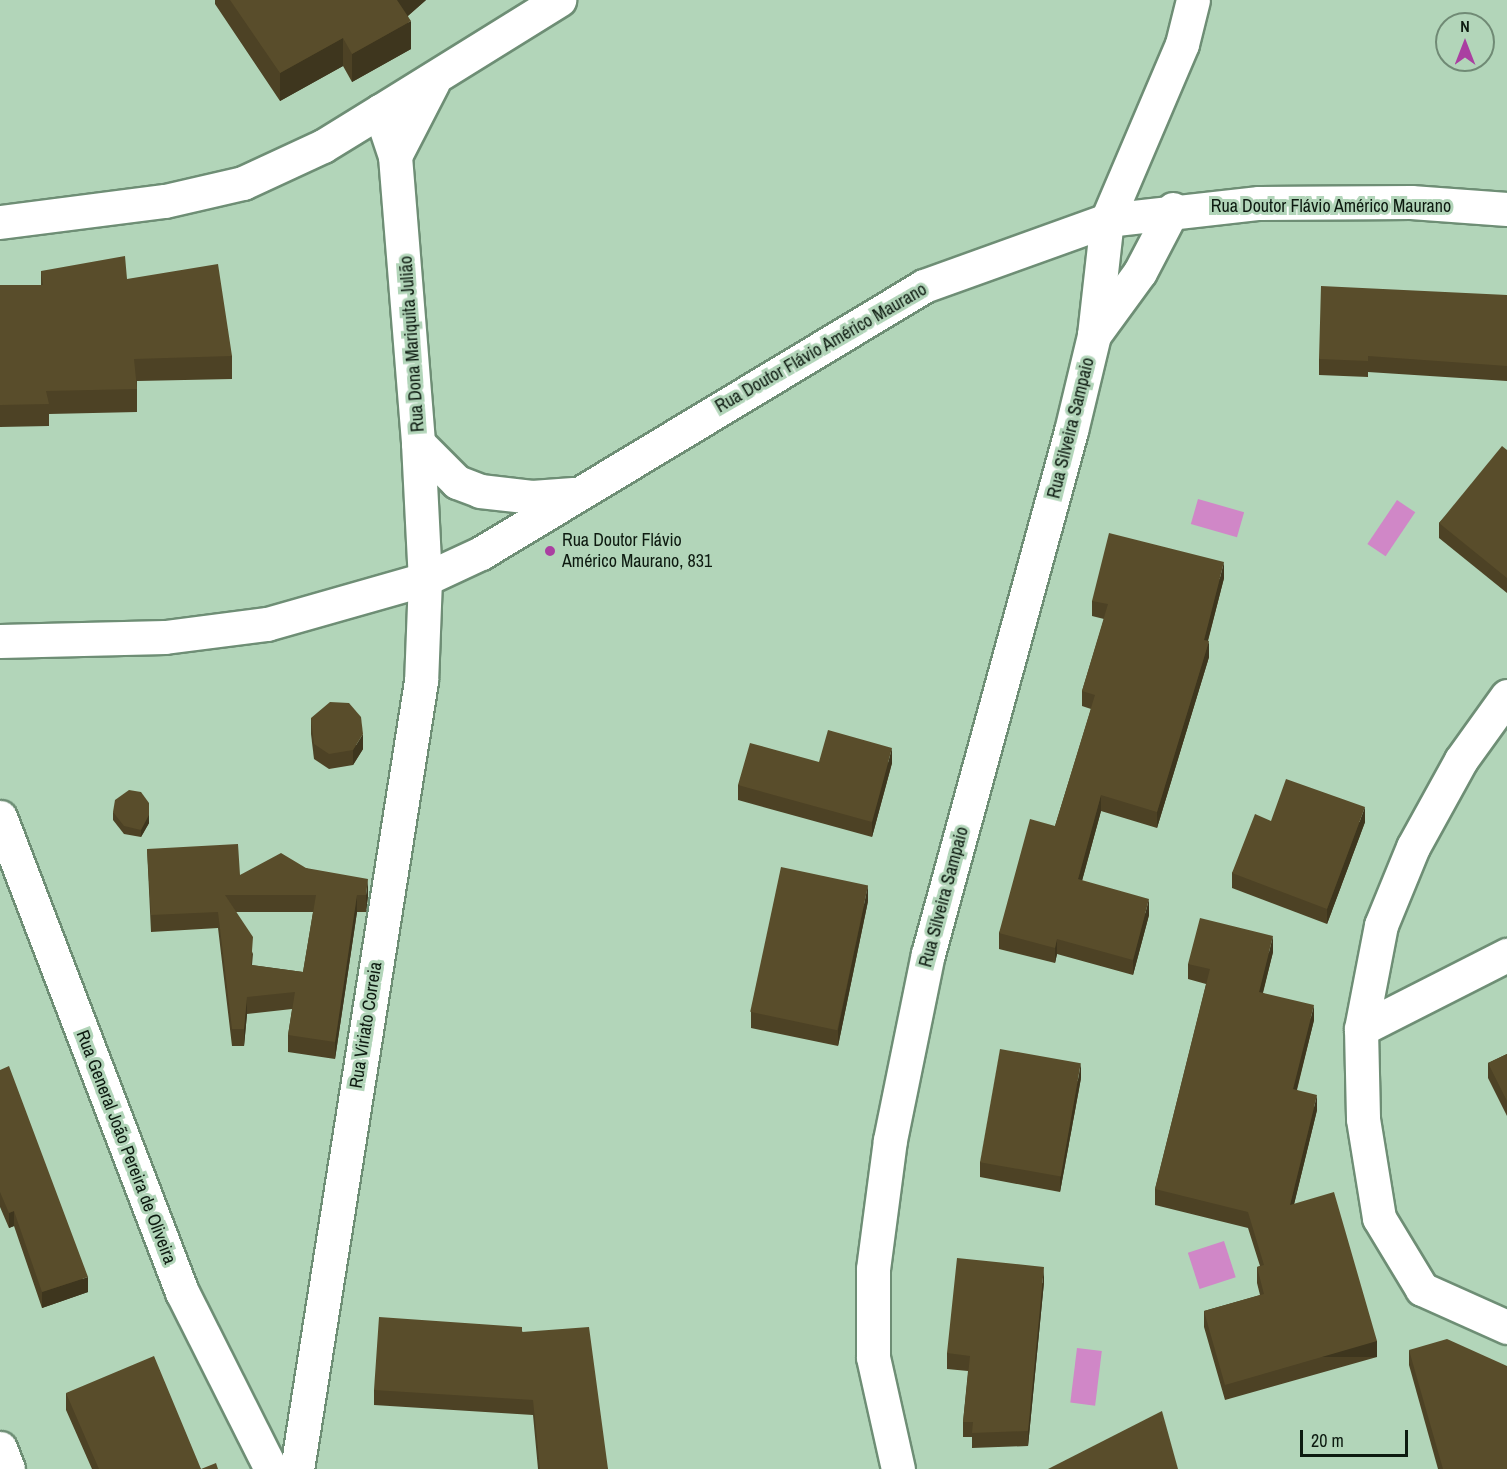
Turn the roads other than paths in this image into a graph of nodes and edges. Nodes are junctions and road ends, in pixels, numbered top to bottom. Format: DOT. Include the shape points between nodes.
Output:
graph roads {
  1 [pos="559,0"];
  2 [pos="1193,0"];
  3 [pos="437,76"];
  4 [pos="380,111"];
  5 [pos="395,156"];
  6 [pos="1173,209"];
  7 [pos="1507,209"];
  8 [pos="1107,220"];
  9 [pos="0,222"];
  10 [pos="1094,335"];
  11 [pos="418,443"];
  12 [pos="577,494"];
  13 [pos="425,579"];
  14 [pos="0,642"];
  15 [pos="1507,696"];
  16 [pos="0,817"];
  17 [pos="1507,955"];
  18 [pos="1361,1029"];
  19 [pos="1507,1327"];
  20 [pos="0,1448"];
  21 [pos="8,1469"];
  22 [pos="271,1469"];
  23 [pos="297,1469"];
  24 [pos="898,1469"];
  1 -- 3 [label="main road"];
  2 -- 8 [label="main road, Rua Silveira Sampaio" via="1182,44"];
  3 -- 4 [label="main road"];
  3 -- 5 [label="main road"];
  4 -- 5 [label="main road, Rua Dona Mariquita Julião"];
  4 -- 9 [label="main road" via="323,146 243,183 165,201"];
  5 -- 11 [label="main road, Rua Dona Mariquita Julião"];
  6 -- 7 [label="main road, Rua Doutor Flávio Américo Maurano" via="1411,202"];
  6 -- 8 [label="main road, Rua Doutor Flávio Américo Maurano"];
  6 -- 10 [label="main road, Rua Silveira Sampaio" via="1140,272"];
  8 -- 10 [label="main road, Rua Silveira Sampaio"];
  8 -- 12 [label="main road, Rua Doutor Flávio Américo Maurano" via="924,286"];
  10 -- 24 [label="main road, Rua Silveira Sampaio" via="928,954 890,1140 873,1269 873,1357"];
  11 -- 12 [label="main road, Rua Doutor Flávio Américo Maurano" via="457,482 480,491 532,497"];
  11 -- 13 [label="main road, Rua Dona Mariquita Julião"];
  12 -- 13 [label="main road, Rua Doutor Flávio Américo Maurano" via="481,553"];
  13 -- 14 [label="main road, Rua Doutor Flávio Américo Maurano" via="267,624 165,637"];
  13 -- 23 [label="main road, Rua Viriato Correia" via="421,681"];
  15 -- 18 [label="main road" via="1461,759 1413,848 1381,925"];
  16 -- 22 [label="main road, Rua General João Pereira de Oliveira" via="182,1292"];
  17 -- 18 [label="main road"];
  18 -- 19 [label="main road" via="1364,1129 1378,1218 1398,1257 1422,1288"];
  20 -- 21 [label="main road"];
}
